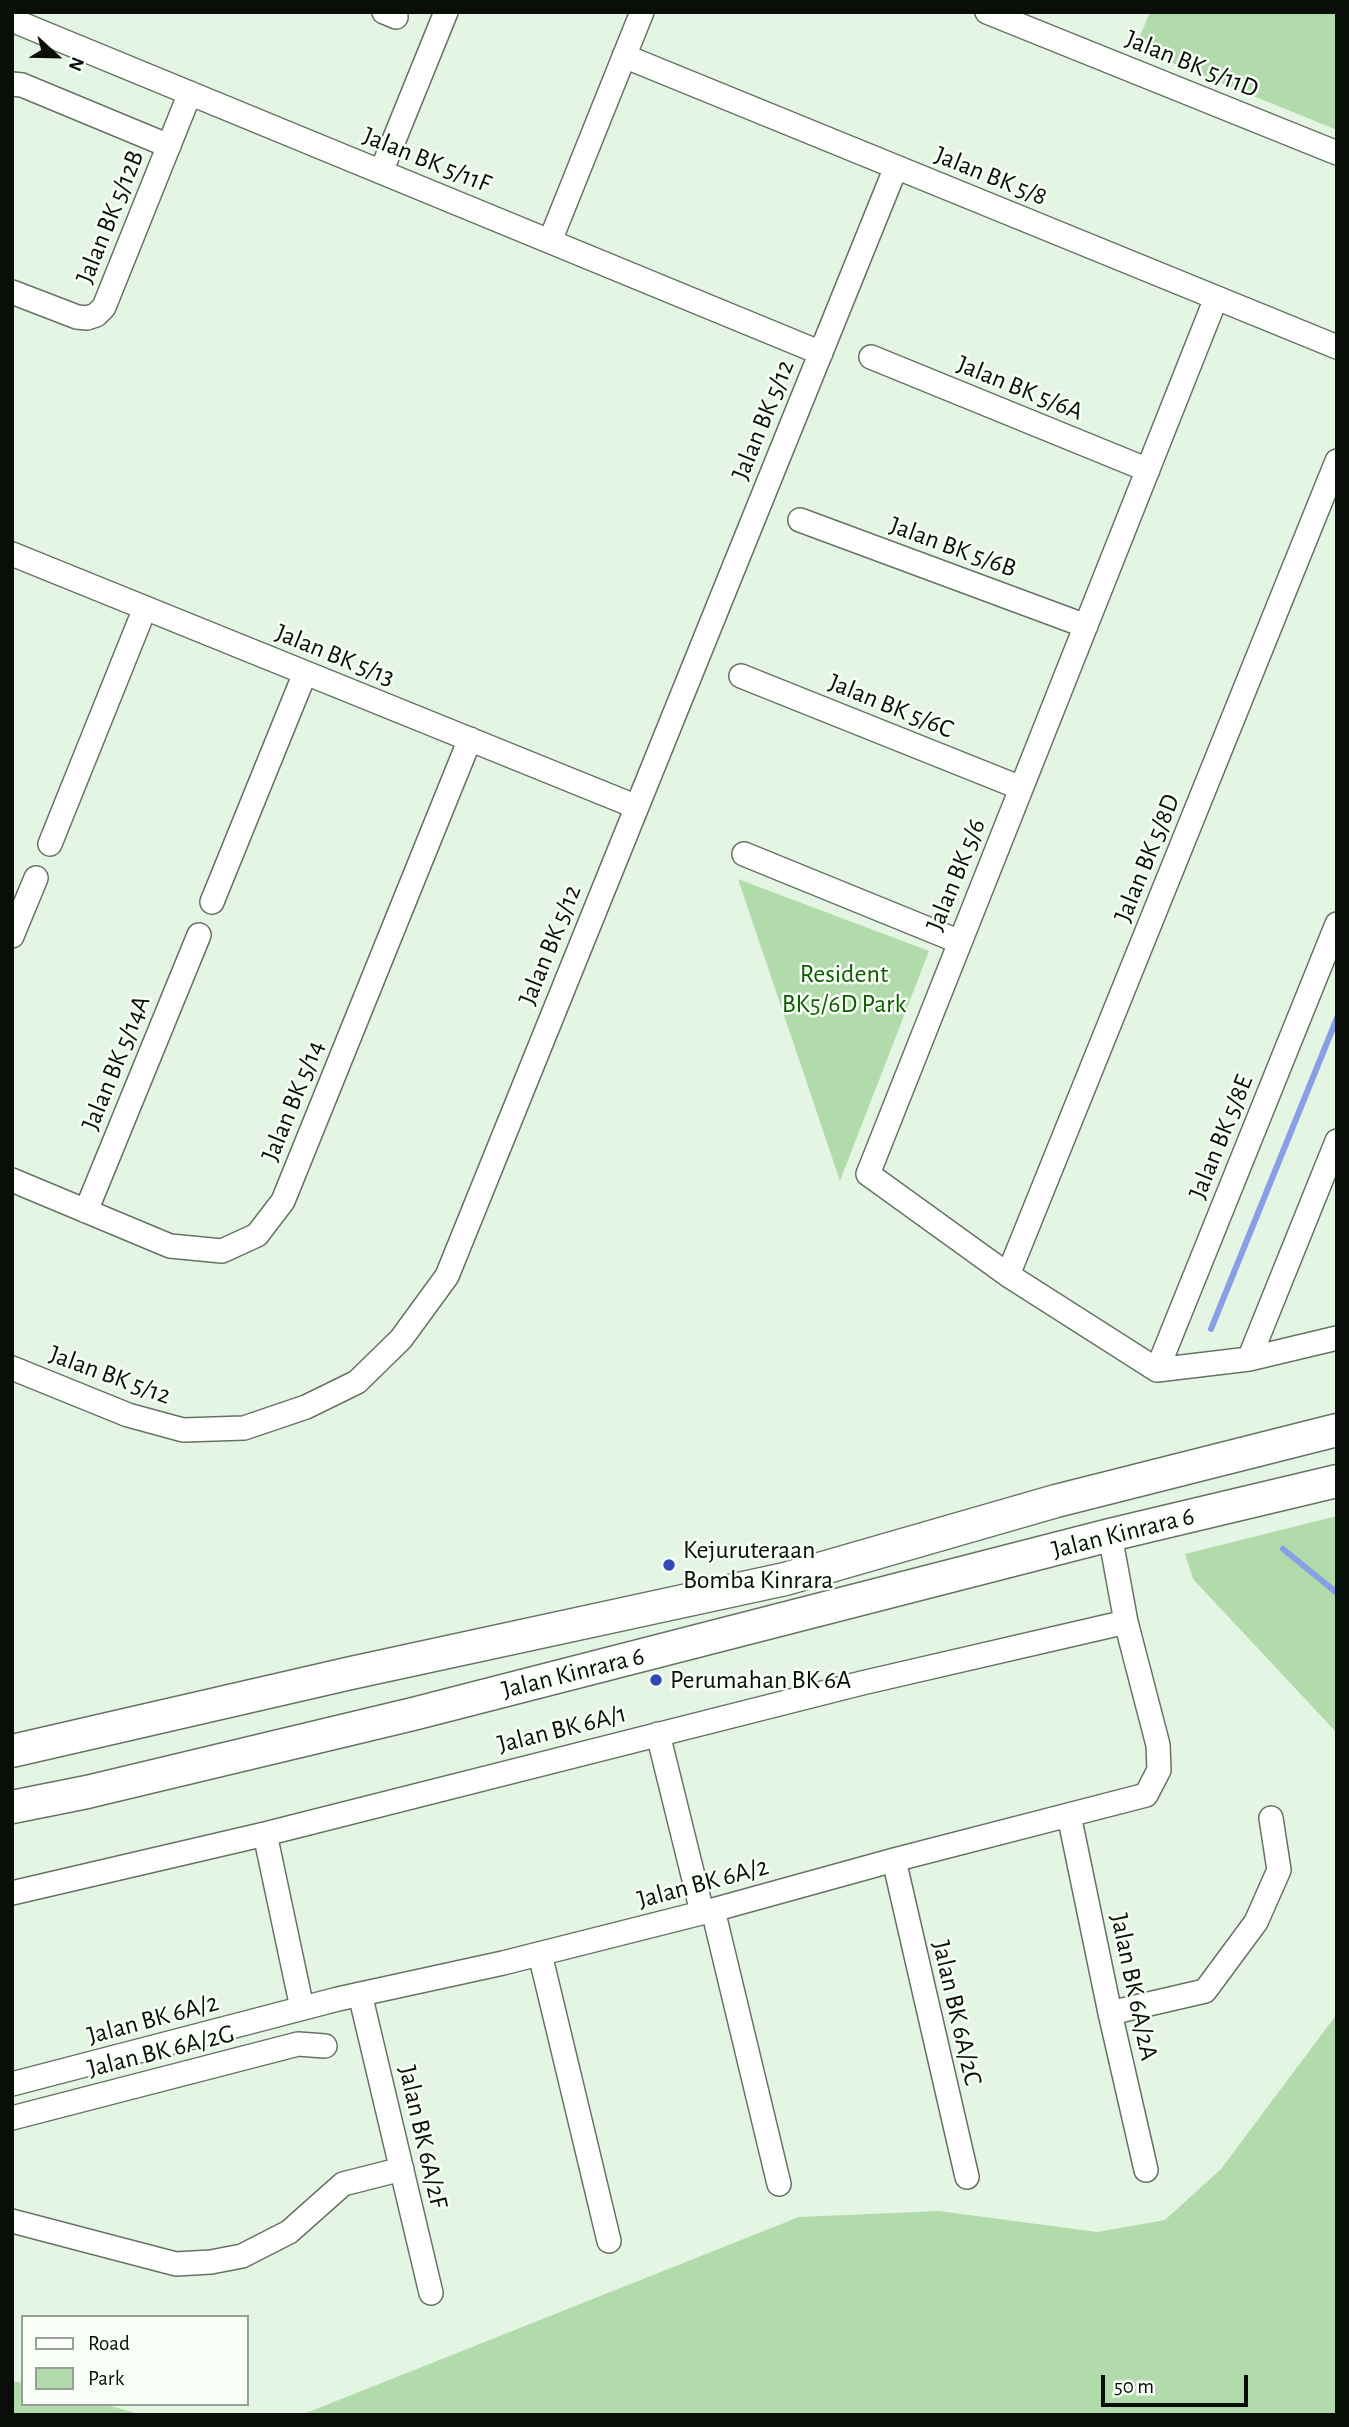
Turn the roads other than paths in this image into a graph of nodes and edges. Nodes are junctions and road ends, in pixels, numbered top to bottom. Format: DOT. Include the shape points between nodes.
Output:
graph roads {
  1 [pos="446,12"];
  2 [pos="642,12"];
  3 [pos="986,12"];
  4 [pos="12,20"];
  5 [pos="624,56"];
  6 [pos="12,83"];
  7 [pos="190,93"];
  8 [pos="169,146"];
  9 [pos="1337,153"];
  10 [pos="896,167"];
  11 [pos="381,172"];
  12 [pos="550,241"];
  13 [pos="12,292"];
  14 [pos="1216,298"];
  15 [pos="1337,347"];
  16 [pos="821,353"];
  17 [pos="871,357"];
  18 [pos="1337,461"];
  19 [pos="1148,470"];
  20 [pos="800,520"];
  21 [pos="12,554"];
  22 [pos="145,608"];
  23 [pos="1086,626"];
  24 [pos="305,673"];
  25 [pos="741,676"];
  26 [pos="470,739"];
  27 [pos="1021,788"];
  28 [pos="637,807"];
  29 [pos="50,844"];
  30 [pos="744,854"];
  31 [pos="36,878"];
  32 [pos="212,902"];
  33 [pos="1337,924"];
  34 [pos="199,935"];
  35 [pos="12,936"];
  36 [pos="960,942"];
  37 [pos="1337,1141"];
  38 [pos="12,1180"];
  39 [pos="86,1211"];
  40 [pos="1009,1275"];
  41 [pos="1337,1338"];
  42 [pos="1249,1359"];
  43 [pos="12,1368"];
  44 [pos="1157,1370"];
  45 [pos="1337,1430"];
  46 [pos="1140,1479"];
  47 [pos="1337,1481"];
  48 [pos="1056,1501"];
  49 [pos="1110,1535"];
  50 [pos="1126,1622"];
  51 [pos="658,1734"];
  52 [pos="12,1751"];
  53 [pos="12,1807"];
  54 [pos="1069,1815"];
  55 [pos="1271,1818"];
  56 [pos="265,1834"];
  57 [pos="894,1860"];
  58 [pos="12,1894"];
  59 [pos="707,1911"];
  60 [pos="540,1954"];
  61 [pos="360,1994"];
  62 [pos="302,2008"];
  63 [pos="1110,2013"];
  64 [pos="325,2046"];
  65 [pos="12,2084"];
  66 [pos="12,2118"];
  67 [pos="402,2169"];
  68 [pos="1146,2170"];
  69 [pos="967,2177"];
  70 [pos="779,2184"];
  71 [pos="12,2221"];
  72 [pos="609,2241"];
  73 [pos="430,2293"];
  1 -- 11 [label="street"];
  2 -- 5 [label="street"];
  3 -- 9 [label="street, Jalan BK 5/11D"];
  4 -- 7 [label="street, Jalan BK 5/11F"];
  5 -- 10 [label="street, Jalan BK 5/8"];
  5 -- 12 [label="street"];
  6 -- 8 [label="street"];
  7 -- 8 [label="street, Jalan BK 5/12B"];
  7 -- 11 [label="street, Jalan BK 5/11F"];
  8 -- 13 [label="street, Jalan BK 5/12B" via="104,307 96,315 77,317"];
  10 -- 14 [label="street, Jalan BK 5/8"];
  10 -- 16 [label="street, Jalan BK 5/12"];
  11 -- 12 [label="street, Jalan BK 5/11F"];
  12 -- 16 [label="street, Jalan BK 5/11F"];
  14 -- 15 [label="street, Jalan BK 5/8"];
  14 -- 19 [label="street, Jalan BK 5/6"];
  16 -- 28 [label="street, Jalan BK 5/12"];
  17 -- 19 [label="street, Jalan BK 5/6A"];
  18 -- 40 [label="street, Jalan BK 5/8D"];
  19 -- 23 [label="street, Jalan BK 5/6"];
  20 -- 23 [label="street, Jalan BK 5/6B"];
  21 -- 22 [label="street, Jalan BK 5/13"];
  22 -- 24 [label="street, Jalan BK 5/13"];
  22 -- 29 [label="street"];
  23 -- 27 [label="street, Jalan BK 5/6"];
  24 -- 26 [label="street, Jalan BK 5/13"];
  24 -- 32 [label="street"];
  25 -- 27 [label="street, Jalan BK 5/6C"];
  26 -- 28 [label="street, Jalan BK 5/13"];
  26 -- 39 [label="street, Jalan BK 5/14" via="283,1201 257,1235 222,1251 170,1246"];
  27 -- 36 [label="street, Jalan BK 5/6"];
  28 -- 43 [label="street, Jalan BK 5/12" via="447,1276 401,1339 357,1382 306,1407 244,1428 183,1430 128,1415"];
  30 -- 36 [label="street"];
  31 -- 35 [label="street"];
  33 -- 44 [label="street, Jalan BK 5/8E"];
  34 -- 39 [label="street, Jalan BK 5/14A"];
  36 -- 40 [label="street, Jalan BK 5/6" via="868,1174"];
  37 -- 42 [label="street"];
  38 -- 39 [label="street, Jalan BK 5/14"];
  40 -- 44 [label="street, Jalan BK 5/6"];
  41 -- 42 [label="street"];
  42 -- 44 [label="street"];
  45 -- 46 [label="main road, Jalan Kinrara 6"];
  46 -- 48 [label="main road, Jalan Kinrara 6"];
  46 -- 49 [label="main road" via="1120,1504"];
  47 -- 49 [label="main road, Jalan Kinrara 6"];
  48 -- 49 [label="main road" via="1091,1515"];
  48 -- 52 [label="main road, Jalan Kinrara 6" via="785,1579"];
  49 -- 50 [label="street, Jalan BK 6A/2"];
  49 -- 53 [label="main road, Jalan Kinrara 6" via="413,1714"];
  50 -- 51 [label="street, Jalan BK 6A/1"];
  50 -- 54 [label="street, Jalan BK 6A/2" via="1158,1745 1159,1770 1146,1795"];
  51 -- 56 [label="street, Jalan BK 6A/1"];
  51 -- 59 [label="street"];
  54 -- 57 [label="street, Jalan BK 6A/2"];
  54 -- 63 [label="street, Jalan BK 6A/2A"];
  55 -- 63 [label="street" via="1279,1870 1256,1922 1205,1991"];
  56 -- 58 [label="street, Jalan BK 6A/1"];
  56 -- 62 [label="street"];
  57 -- 59 [label="street, Jalan BK 6A/2"];
  57 -- 69 [label="street, Jalan BK 6A/2C"];
  59 -- 60 [label="street, Jalan BK 6A/2"];
  59 -- 70 [label="street"];
  60 -- 61 [label="street, Jalan BK 6A/2"];
  60 -- 72 [label="street"];
  61 -- 62 [label="street, Jalan BK 6A/2"];
  61 -- 67 [label="street, Jalan BK 6A/2F"];
  62 -- 65 [label="street, Jalan BK 6A/2"];
  63 -- 68 [label="street, Jalan BK 6A/2A"];
  64 -- 66 [label="street, Jalan BK 6A/2G" via="298,2045"];
  67 -- 71 [label="street" via="343,2184 289,2232 242,2256 211,2262 176,2264"];
  67 -- 73 [label="street, Jalan BK 6A/2F"];
}
